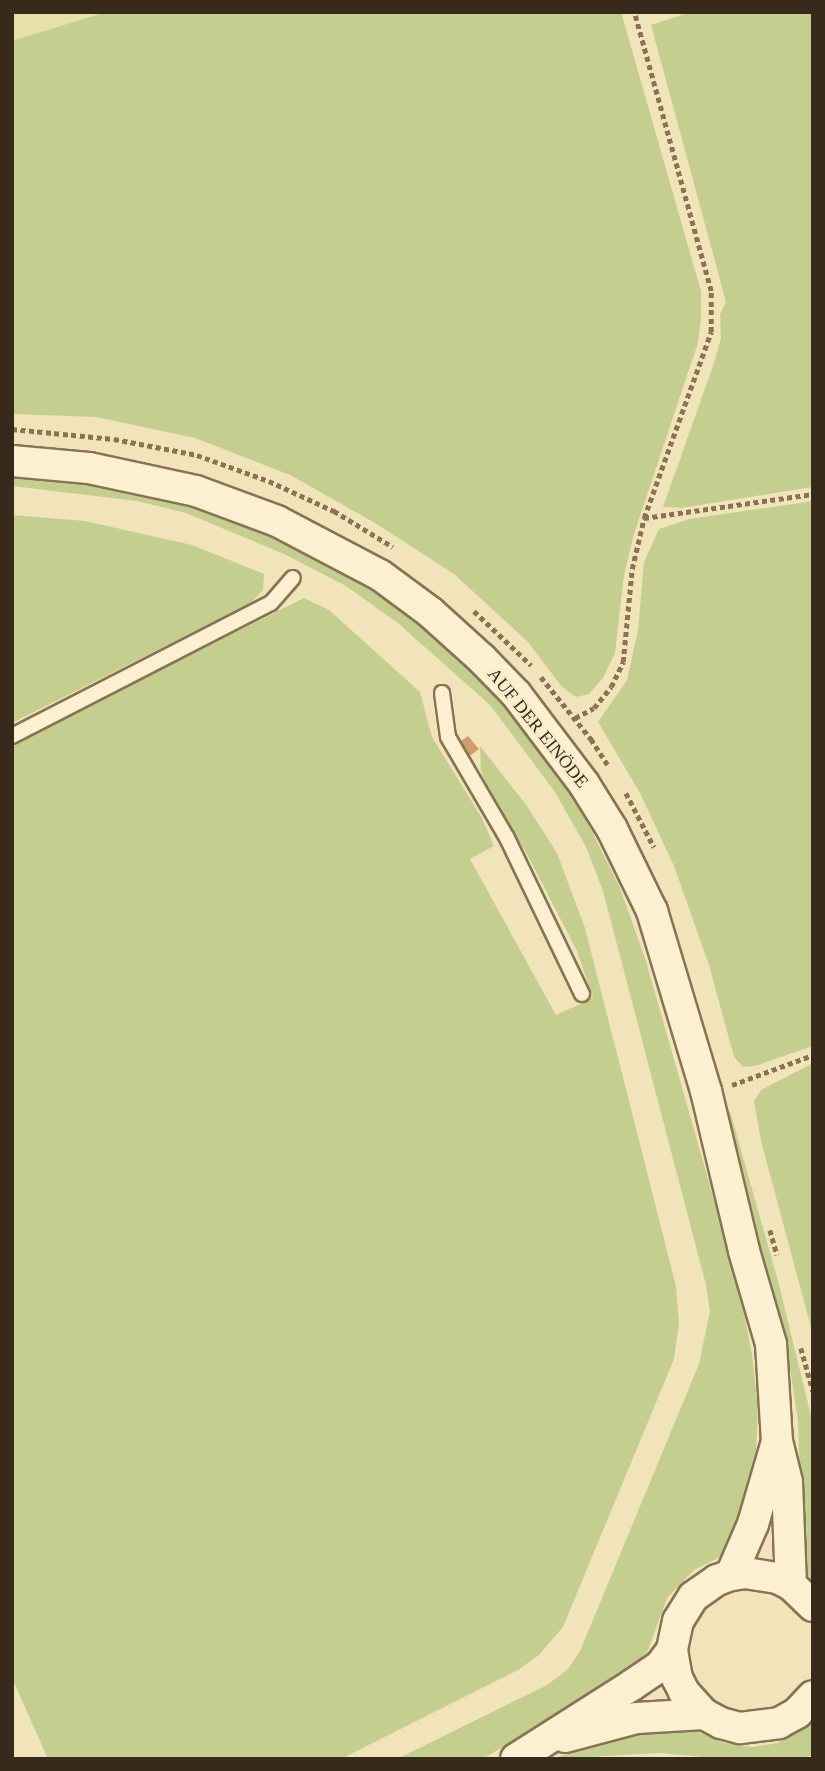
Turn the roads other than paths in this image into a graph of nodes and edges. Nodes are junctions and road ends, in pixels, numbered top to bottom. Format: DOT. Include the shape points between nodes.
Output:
graph roads {
  1 [pos="12,461"];
  2 [pos="293,578"];
  3 [pos="442,693"];
  4 [pos="12,736"];
  5 [pos="582,994"];
  6 [pos="777,1441"];
  7 [pos="731,1576"];
  8 [pos="791,1585"];
  9 [pos="813,1606"];
  10 [pos="672,1650"];
  11 [pos="812,1698"];
  12 [pos="704,1714"];
  13 [pos="548,1741"];
  14 [pos="516,1759"];
  1 -- 6 [label="street, AUF DER EINÖDE" via="143,478 197,491 277,521 380,575 430,612 516,694 584,784 652,911 706,1091 771,1344"];
  2 -- 4 [label="lane" via="271,603"];
  3 -- 5 [label="lane" via="448,737 507,838"];
  6 -- 7 [label="street" via="754,1524"];
  6 -- 8 [label="street" via="787,1482"];
  7 -- 8 [label="street" via="762,1574"];
  7 -- 10 [label="street" via="694,1597 678,1621"];
  8 -- 9 [label="street"];
  10 -- 12 [label="street" via="677,1678"];
  10 -- 13 [label="street" via="660,1666"];
  11 -- 12 [label="street" via="797,1713 760,1728 740,1728"];
  12 -- 13 [label="street" via="637,1718"];
  13 -- 14 [label="street"];
}
